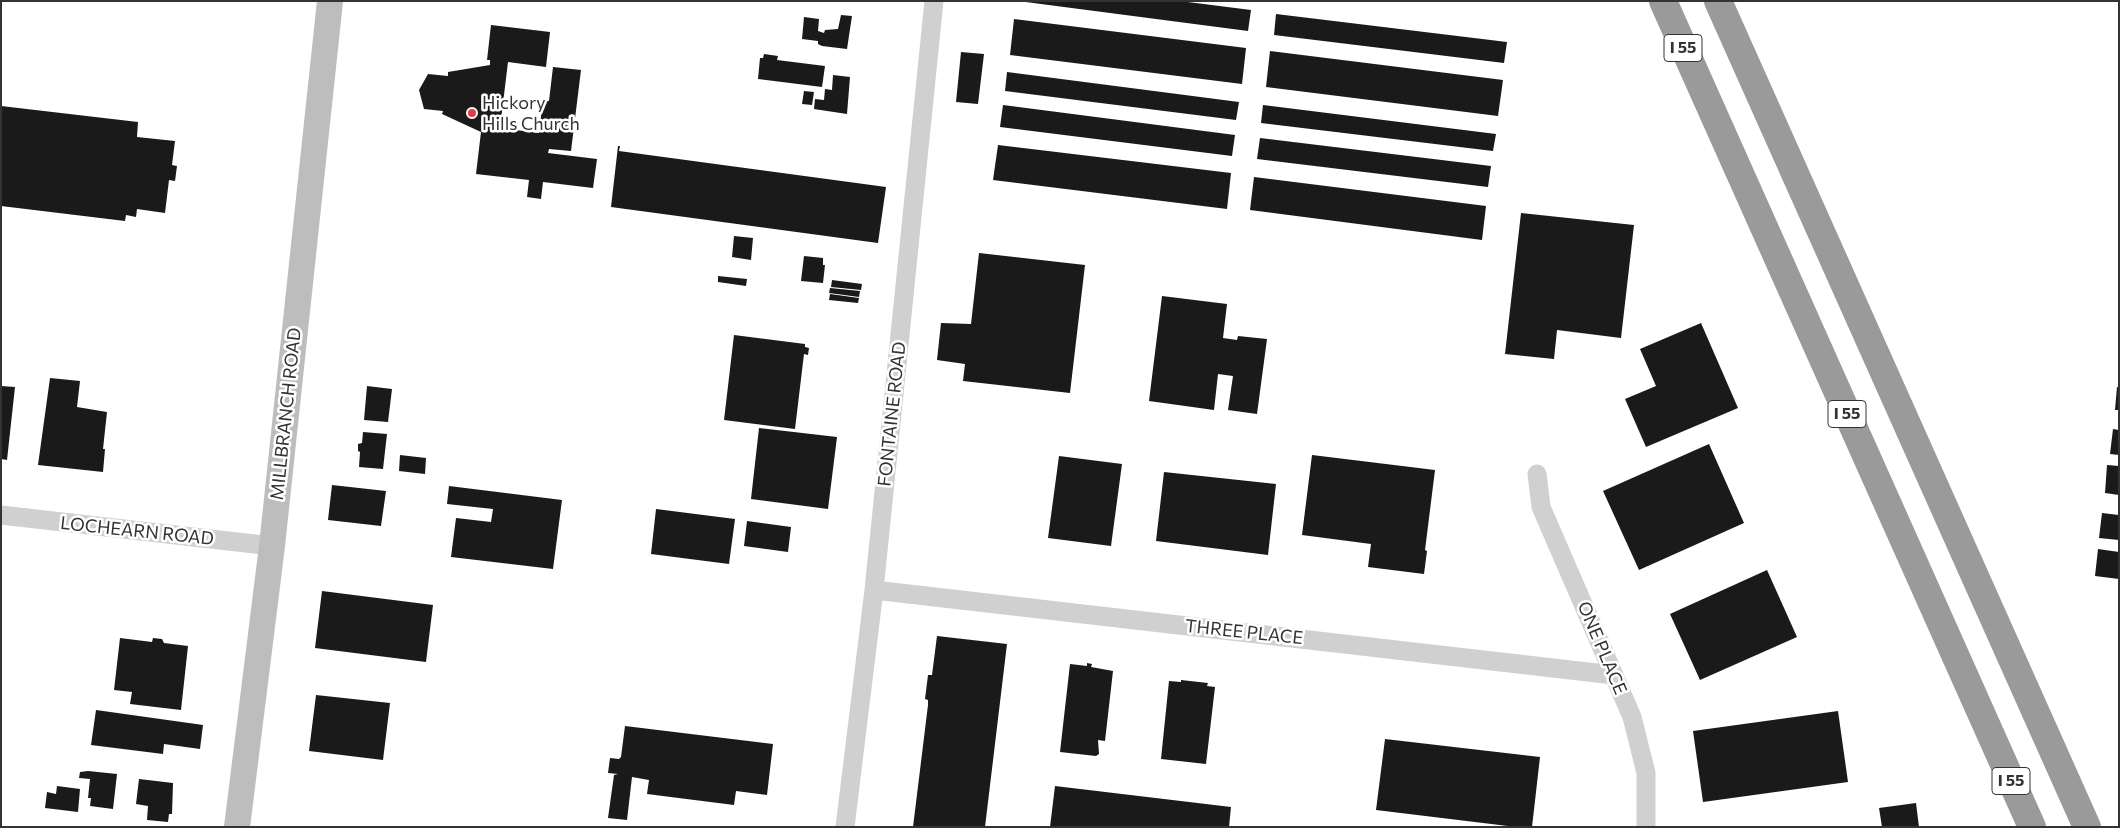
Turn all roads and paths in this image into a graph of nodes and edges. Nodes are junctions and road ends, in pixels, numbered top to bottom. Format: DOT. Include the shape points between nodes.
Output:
graph roads {
  1 [pos="330,1"];
  2 [pos="934,1"];
  3 [pos="1662,1"];
  4 [pos="1718,1"];
  5 [pos="1536,474"];
  6 [pos="1,515"];
  7 [pos="272,546"];
  8 [pos="874,590"];
  9 [pos="1614,675"];
  10 [pos="1990,735"];
  11 [pos="237,827"];
  12 [pos="845,827"];
  13 [pos="1646,827"];
  14 [pos="2014,827"];
  15 [pos="2032,827"];
  16 [pos="2087,827"];
  1 -- 7 [label="main road, MILLBRANCH ROAD"];
  2 -- 8 [label="street, FONTAINE ROAD"];
  3 -- 10 [label="highway, I 55"];
  4 -- 16 [label="highway"];
  5 -- 9 [label="street, ONE PLACE" via="1542,507"];
  6 -- 7 [label="street, LOCHEARN ROAD"];
  7 -- 11 [label="main road, MILLBRANCH ROAD"];
  8 -- 9 [label="street, THREE PLACE"];
  8 -- 12 [label="street, FONTAINE ROAD"];
  9 -- 13 [label="street, ONE PLACE" via="1632,717 1646,773"];
  10 -- 14 [label="highway"];
  10 -- 15 [label="highway, I 55"];
}
